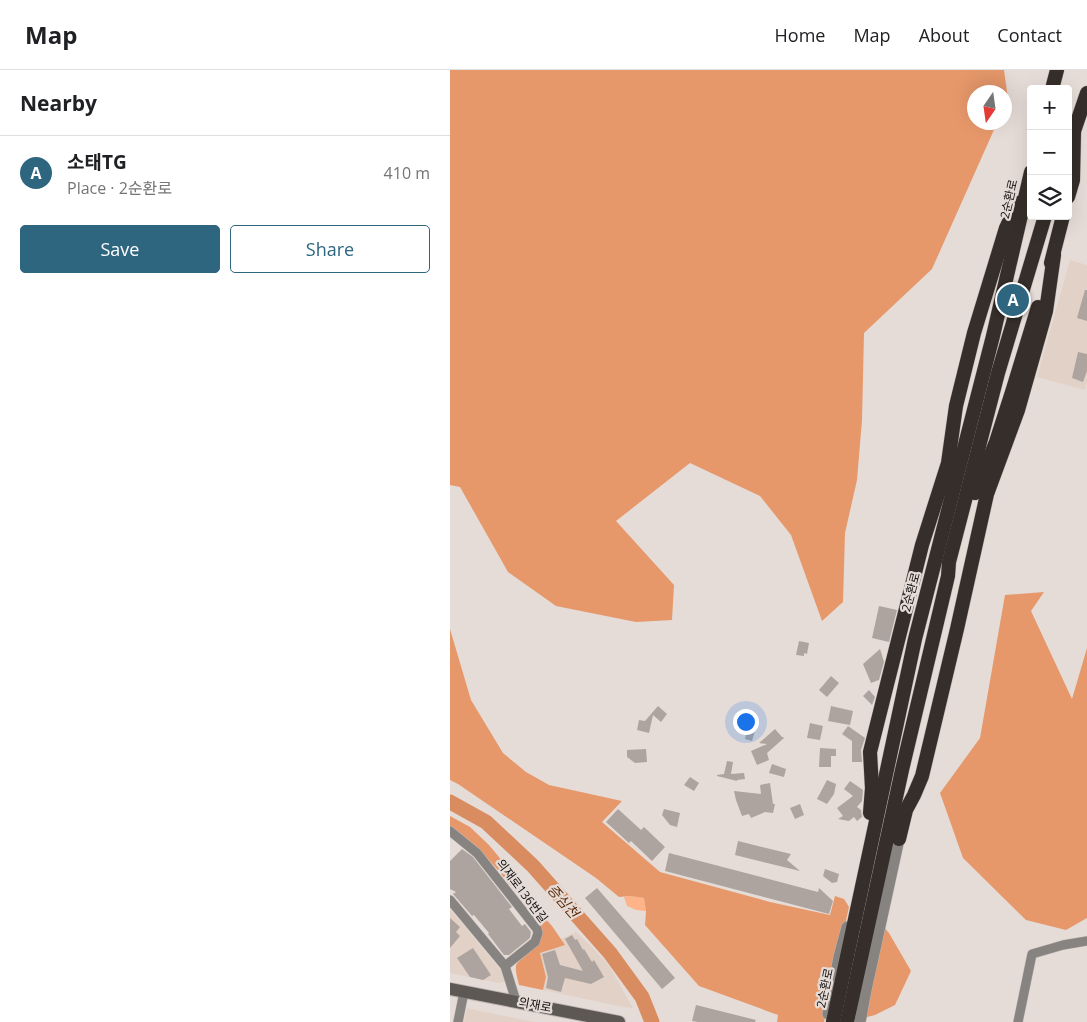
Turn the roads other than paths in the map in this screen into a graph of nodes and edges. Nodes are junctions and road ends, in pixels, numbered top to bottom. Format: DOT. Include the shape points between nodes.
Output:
graph roads {
  1 [pos="1057,70"];
  2 [pos="1053,85"];
  3 [pos="1087,93"];
  4 [pos="1074,131"];
  5 [pos="1072,136"];
  6 [pos="1072,183"];
  7 [pos="1027,187"];
  8 [pos="1044,220"];
  9 [pos="1062,220"];
  10 [pos="1054,256"];
  11 [pos="948,576"];
  12 [pos="450,831"];
  13 [pos="868,832"];
  14 [pos="899,839"];
  15 [pos="450,900"];
  16 [pos="1087,941"];
  17 [pos="505,966"];
  18 [pos="450,989"];
  19 [pos="464,992"];
  20 [pos="516,1001"];
  21 [pos="598,1020"];
  22 [pos="458,1022"];
  23 [pos="619,1022"];
  24 [pos="826,1022"];
  25 [pos="833,1022"];
  26 [pos="847,1022"];
  27 [pos="860,1022"];
  28 [pos="1018,1022"];
  1 -- 2 [label="highway"];
  3 -- 4 [label="highway"];
  4 -- 5 [label="highway"];
  4 -- 6 [label="highway"];
  7 -- 13 [label="highway" via="1006,228 974,333 956,406 948,464 922,545 870,752 872,788"];
  7 -- 25 [label="highway, 2순환로" via="993,336 914,639"];
  8 -- 11 [label="highway" via="998,373"];
  9 -- 10 [label="highway"];
  10 -- 11 [label="highway" via="996,442 980,478 955,564"];
  10 -- 14 [label="highway" via="1046,311 1018,410 987,494 922,776 906,810"];
  11 -- 26 [label="highway"];
  12 -- 17 [label="street, 의재로136번길" via="477,853 537,929 535,942"];
  13 -- 24 [label="street"];
  14 -- 27 [label="street"];
  15 -- 17 [label="street"];
  16 -- 28 [label="street" via="1032,954"];
  17 -- 20 [label="street"];
  18 -- 19 [label="main road, 의재로"];
  19 -- 20 [label="main road, 의재로"];
  19 -- 22 [label="street"];
  20 -- 21 [label="main road, 의재로"];
  21 -- 23 [label="main road, 의재로"];
}
